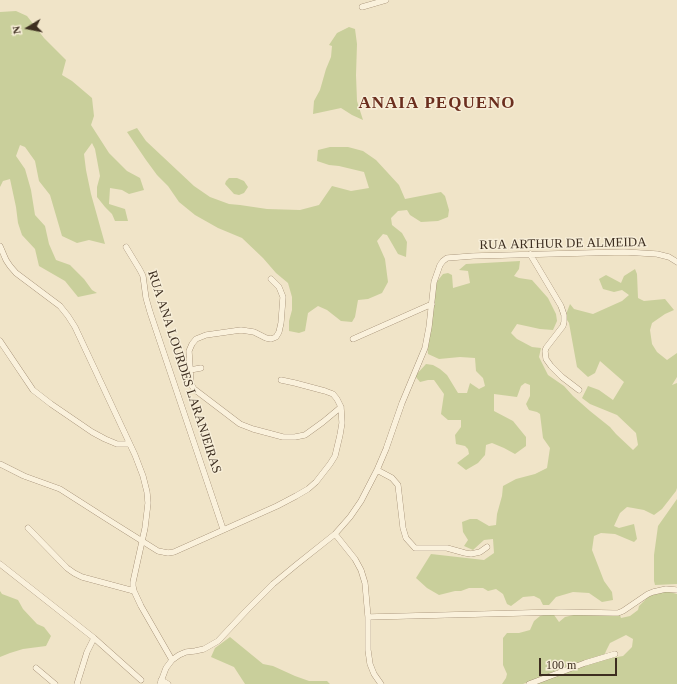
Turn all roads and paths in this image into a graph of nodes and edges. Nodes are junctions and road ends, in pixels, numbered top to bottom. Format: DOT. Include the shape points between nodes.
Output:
graph roads {
  1 [pos="386,0"];
  2 [pos="362,7"];
  3 [pos="0,246"];
  4 [pos="126,247"];
  5 [pos="530,254"];
  6 [pos="677,262"];
  7 [pos="271,279"];
  8 [pos="432,304"];
  9 [pos="353,339"];
  10 [pos="0,341"];
  11 [pos="201,368"];
  12 [pos="190,370"];
  13 [pos="281,380"];
  14 [pos="579,390"];
  15 [pos="341,408"];
  16 [pos="129,444"];
  17 [pos="0,464"];
  18 [pos="377,470"];
  19 [pos="28,528"];
  20 [pos="223,529"];
  21 [pos="335,534"];
  22 [pos="143,541"];
  23 [pos="487,547"];
  24 [pos="0,564"];
  25 [pos="677,590"];
  26 [pos="134,591"];
  27 [pos="368,617"];
  28 [pos="94,638"];
  29 [pos="615,654"];
  30 [pos="172,660"];
  31 [pos="36,668"];
  32 [pos="141,680"];
  33 [pos="160,682"];
  34 [pos="55,684"];
  35 [pos="77,684"];
  36 [pos="168,684"];
  37 [pos="381,684"];
  38 [pos="529,684"];
  1 -- 2 [label="street"];
  3 -- 16 [label="street" via="16,273 60,306 68,316"];
  4 -- 20 [label="street, RUA ANA LOURDES LARANJEIRAS" via="140,270 150,312"];
  5 -- 6 [label="street, RUA ARTHUR DE ALMEIDA" via="624,252 656,254"];
  5 -- 8 [label="street, RUA ARTHUR DE ALMEIDA" via="447,258 440,265 434,282"];
  5 -- 14 [label="street" via="564,315 563,326 546,348 546,359 550,366"];
  7 -- 12 [label="street" via="279,287 283,297 280,332 276,337 271,339 241,330 206,334 192,344 189,352"];
  8 -- 9 [label="street"];
  8 -- 18 [label="street" via="425,348"];
  10 -- 16 [label="street" via="33,390 92,432 116,444"];
  11 -- 12 [label="street"];
  12 -- 15 [label="street" via="194,389 229,417 240,424 275,435 288,438 305,435"];
  13 -- 15 [label="street" via="329,392 337,399"];
  15 -- 20 [label="street" via="342,424 335,456 316,482 285,502"];
  16 -- 22 [label="street" via="147,492"];
  17 -- 22 [label="street" via="60,489"];
  18 -- 21 [label="street" via="354,512"];
  18 -- 23 [label="street" via="392,478 398,485 403,528 406,538 415,548 447,548 471,554"];
  19 -- 26 [label="street" via="74,573"];
  20 -- 22 [label="street" via="168,553"];
  21 -- 27 [label="street" via="361,570"];
  21 -- 30 [label="street" via="273,584 218,641 178,655"];
  22 -- 26 [label="street" via="133,582"];
  24 -- 28 [label="street"];
  25 -- 27 [label="street" via="670,588 653,592 618,613"];
  26 -- 30 [label="street"];
  27 -- 37 [label="street" via="370,664"];
  28 -- 32 [label="street"];
  28 -- 35 [label="street"];
  29 -- 38 [label="street"];
  30 -- 33 [label="street"];
  31 -- 34 [label="street"];
  33 -- 36 [label="street"];
}
